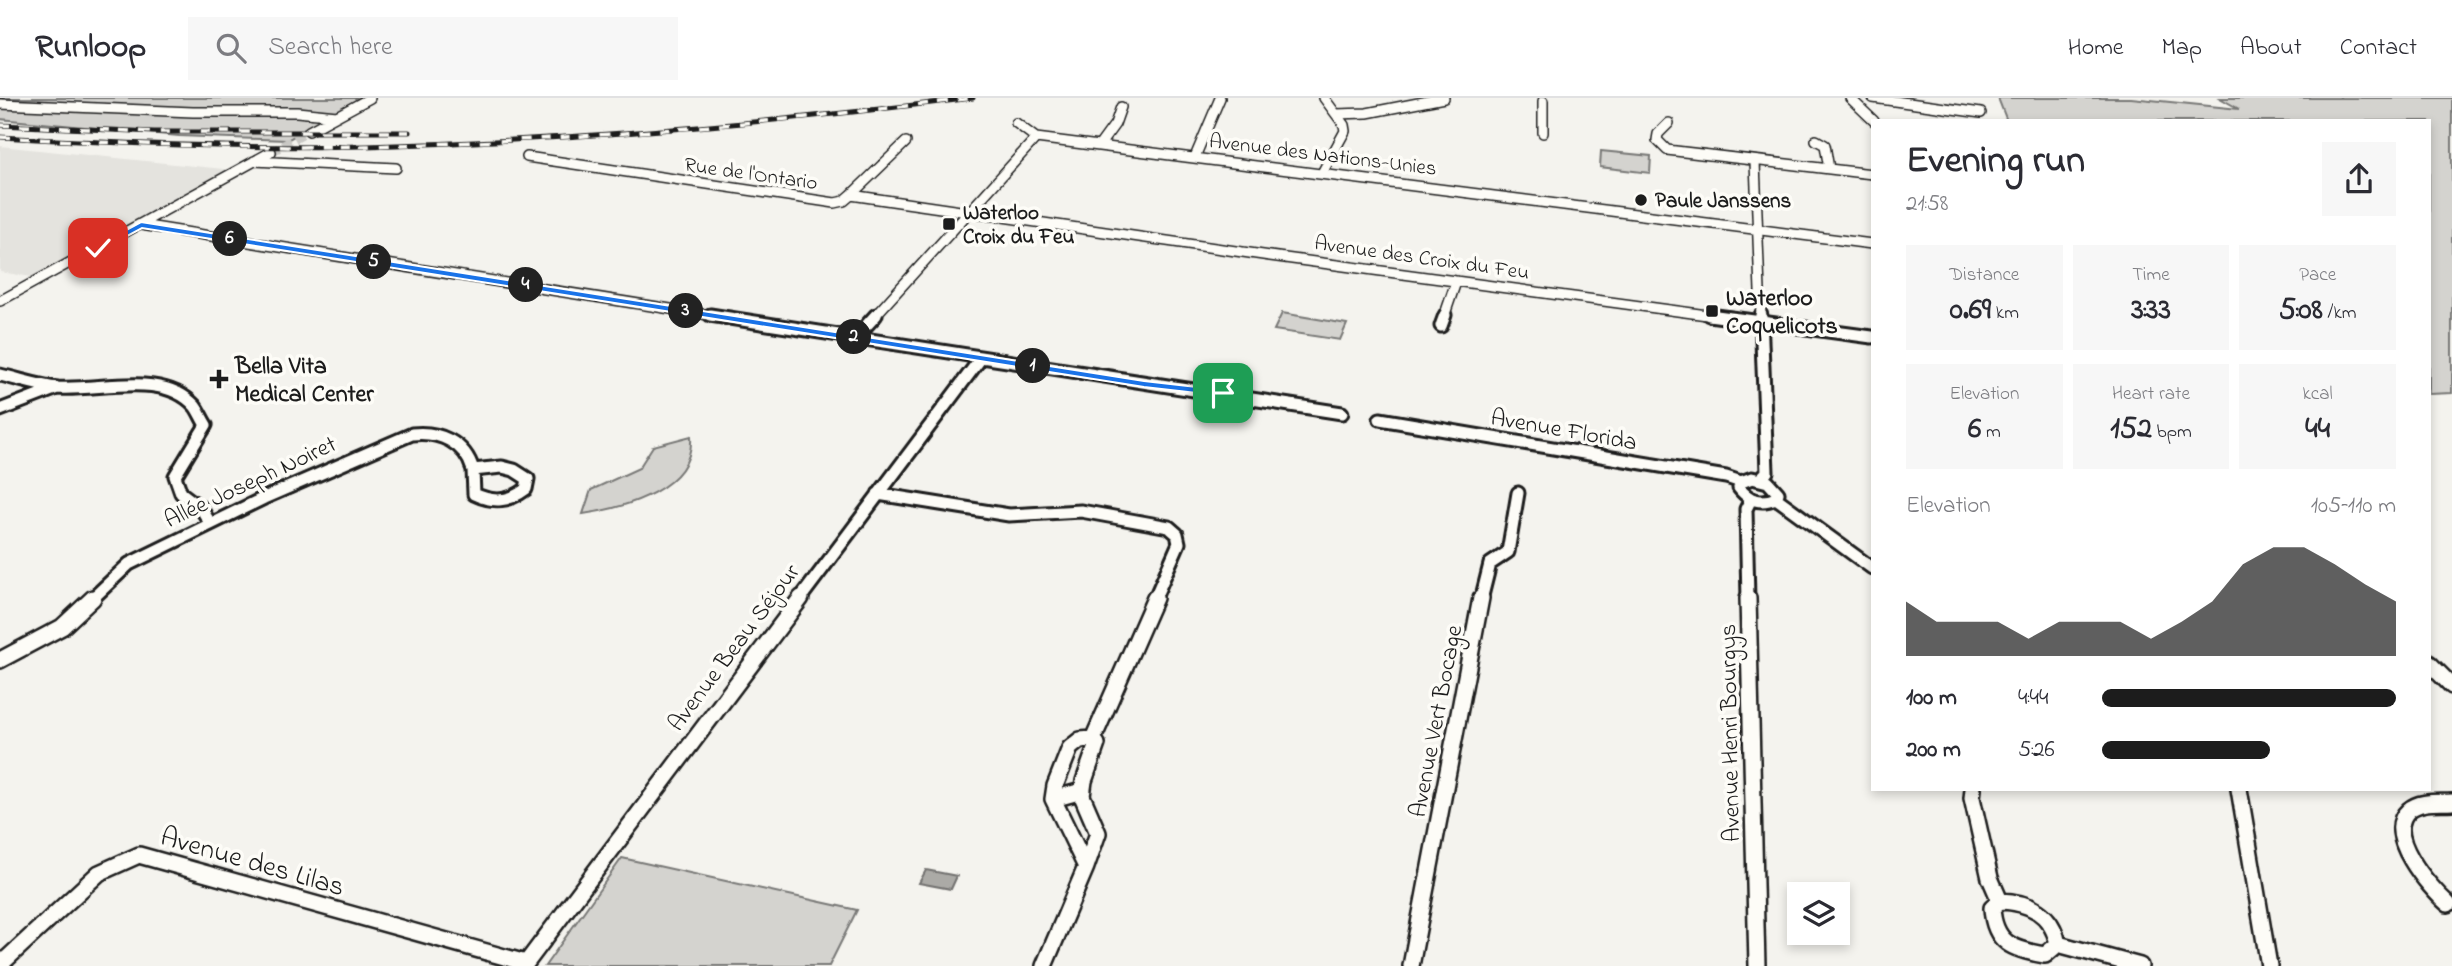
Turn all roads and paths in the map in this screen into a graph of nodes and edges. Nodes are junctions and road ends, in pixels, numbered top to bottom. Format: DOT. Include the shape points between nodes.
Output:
graph roads {
  1 [pos="370,98"];
  2 [pos="1220,98"];
  3 [pos="1324,98"];
  4 [pos="1444,98"];
  5 [pos="1850,98"];
  6 [pos="1873,98"];
  7 [pos="1544,100"];
  8 [pos="0,104"];
  9 [pos="1121,107"];
  10 [pos="1367,113"];
  11 [pos="1980,113"];
  12 [pos="1336,114"];
  13 [pos="337,116"];
  14 [pos="1872,119"];
  15 [pos="1016,123"];
  16 [pos="1669,124"];
  17 [pos="1344,125"];
  18 [pos="310,131"];
  19 [pos="1543,133"];
  20 [pos="1036,138"];
  21 [pos="1816,140"];
  22 [pos="906,142"];
  23 [pos="1099,146"];
  24 [pos="271,152"];
  25 [pos="1195,156"];
  26 [pos="527,157"];
  27 [pos="254,161"];
  28 [pos="1755,162"];
  29 [pos="396,168"];
  30 [pos="1829,169"];
  31 [pos="1322,173"];
  32 [pos="1871,174"];
  33 [pos="851,195"];
  34 [pos="967,211"];
  35 [pos="141,225"];
  36 [pos="1757,230"];
  37 [pos="1871,244"];
  38 [pos="1456,282"];
  39 [pos="0,301"];
  40 [pos="1763,322"];
  41 [pos="1441,326"];
  42 [pos="1871,337"];
  43 [pos="855,338"];
  44 [pos="981,358"];
  45 [pos="0,375"];
  46 [pos="58,388"];
  47 [pos="0,410"];
  48 [pos="1342,412"];
  49 [pos="1380,419"];
  50 [pos="472,470"];
  51 [pos="1760,479"];
  52 [pos="1741,482"];
  53 [pos="878,494"];
  54 [pos="1518,494"];
  55 [pos="1776,498"];
  56 [pos="1751,499"];
  57 [pos="211,523"];
  58 [pos="1871,567"];
  59 [pos="0,660"];
  60 [pos="2431,665"];
  61 [pos="2452,686"];
  62 [pos="1093,739"];
  63 [pos="1082,791"];
  64 [pos="1973,791"];
  65 [pos="2239,791"];
  66 [pos="1053,799"];
  67 [pos="2452,802"];
  68 [pos="1086,867"];
  69 [pos="2000,901"];
  70 [pos="2448,904"];
  71 [pos="2050,955"];
  72 [pos="0,965"];
  73 [pos="525,965"];
  74 [pos="1044,966"];
  75 [pos="1411,966"];
  76 [pos="1757,966"];
  77 [pos="2140,966"];
  78 [pos="2269,966"];
  1 -- 13 [label="street"];
  2 -- 25 [label="street"];
  3 -- 12 [label="street"];
  4 -- 10 [label="street"];
  5 -- 14 [label="street"];
  6 -- 11 [label="street"];
  7 -- 19 [label="street"];
  8 -- 13 [label="street"];
  9 -- 23 [label="street"];
  10 -- 12 [label="street"];
  10 -- 17 [label="street"];
  12 -- 17 [label="street"];
  13 -- 18 [label="street"];
  15 -- 20 [label="street"];
  16 -- 28 [label="street" via="1657,140 1667,150"];
  17 -- 31 [label="street"];
  20 -- 23 [label="street, Avenue des Nations-Unies"];
  20 -- 34 [label="street"];
  21 -- 30 [label="street" via="1825,145"];
  22 -- 33 [label="street"];
  23 -- 25 [label="street, Avenue des Nations-Unies"];
  24 -- 27 [label="street"];
  25 -- 31 [label="street, Avenue des Nations-Unies"];
  26 -- 33 [label="street, Rue de l'Ontario" via="835,203"];
  27 -- 29 [label="street"];
  27 -- 35 [label="street"];
  28 -- 30 [label="street"];
  28 -- 36 [label="street"];
  30 -- 32 [label="street"];
  31 -- 36 [label="street, Avenue des Nations-Unies"];
  33 -- 34 [label="street, Rue de l'Ontario"];
  34 -- 38 [label="street, Avenue des Croix du Feu"];
  34 -- 43 [label="street"];
  35 -- 39 [label="street"];
  35 -- 43 [label="street"];
  36 -- 37 [label="street, Avenue des Nations-Unies"];
  36 -- 40 [label="street"];
  38 -- 40 [label="street, Avenue des Croix du Feu"];
  38 -- 41 [label="street"];
  40 -- 42 [label="street, Avenue des Croix du Feu"];
  40 -- 51 [label="street" via="1767,472"];
  43 -- 44 [label="street"];
  44 -- 48 [label="street"];
  44 -- 53 [label="street, Avenue Beau Séjour"];
  45 -- 46 [label="street"];
  46 -- 47 [label="street"];
  46 -- 57 [label="street" via="152,386 185,396 201,412 206,425 175,476 181,493 201,508"];
  49 -- 52 [label="street, Avenue Florida"];
  50 -- 50 [label="street, Allée Joseph Noiret" via="513,468 528,479 526,489 506,501 489,501 474,494"];
  50 -- 57 [label="street, Allée Joseph Noiret" via="464,452 453,443 439,434 422,432 388,442"];
  51 -- 52 [label="street"];
  51 -- 55 [label="street" via="1775,487"];
  52 -- 56 [label="street" via="1739,488"];
  53 -- 62 [label="street" via="1009,515 1081,511 1168,527 1177,534 1178,542"];
  53 -- 73 [label="street, Avenue Beau Séjour"];
  54 -- 75 [label="street, Avenue Vert Bocage" via="1508,552 1490,564 1485,576"];
  55 -- 56 [label="street"];
  55 -- 58 [label="street"];
  56 -- 76 [label="street, Avenue Henri Bourgys" via="1746,509"];
  57 -- 59 [label="street, Allée Joseph Noiret" via="129,564 54,632"];
  60 -- 61 [label="street"];
  62 -- 63 [label="street" via="1096,752"];
  62 -- 66 [label="street" via="1080,740 1070,748"];
  63 -- 66 [label="street"];
  63 -- 68 [label="street" via="1098,834"];
  64 -- 69 [label="street" via="1990,878"];
  65 -- 78 [label="street"];
  66 -- 68 [label="street"];
  67 -- 70 [label="street" via="2424,803 2408,810 2401,821 2403,837 2423,880"];
  68 -- 74 [label="street"];
  69 -- 71 [label="street" via="2020,901 2047,915 2057,930"];
  69 -- 71 [label="street" via="1992,908 1991,924 2003,940 2020,951"];
  71 -- 77 [label="street"];
  72 -- 73 [label="street, Avenue des Lilas" via="99,873 139,855"];
}
